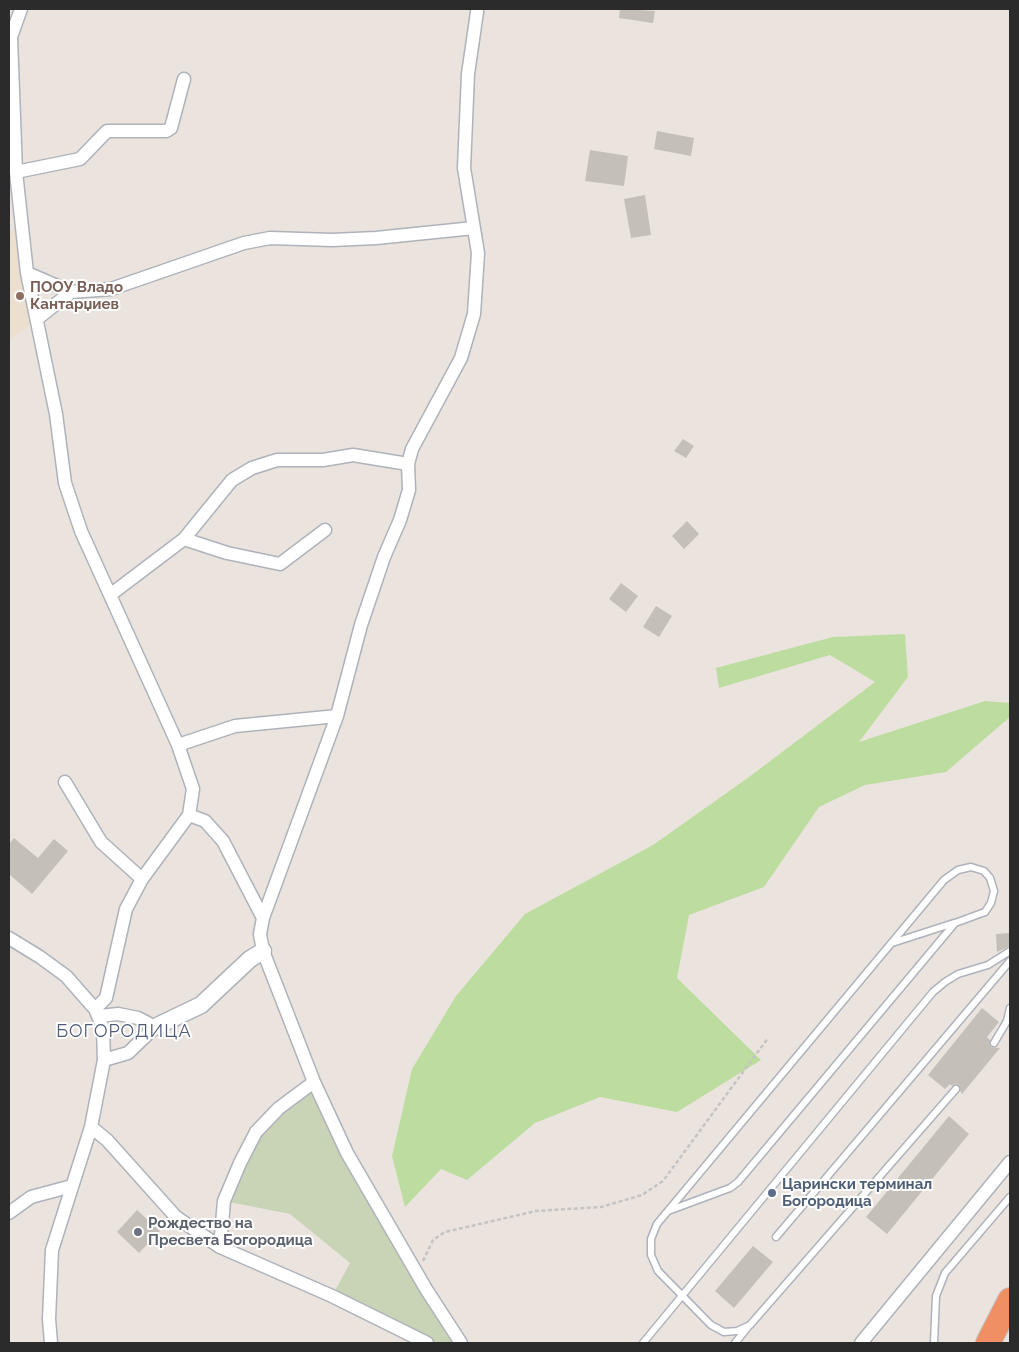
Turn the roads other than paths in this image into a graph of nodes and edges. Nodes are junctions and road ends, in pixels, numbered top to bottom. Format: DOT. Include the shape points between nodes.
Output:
graph roads {
  1 [pos="21,9"];
  2 [pos="477,12"];
  3 [pos="184,79"];
  4 [pos="9,160"];
  5 [pos="16,172"];
  6 [pos="474,228"];
  7 [pos="27,273"];
  8 [pos="71,292"];
  9 [pos="37,319"];
  10 [pos="408,464"];
  11 [pos="325,530"];
  12 [pos="184,539"];
  13 [pos="110,595"];
  14 [pos="337,716"];
  15 [pos="178,745"];
  16 [pos="65,782"];
  17 [pos="190,814"];
  18 [pos="142,879"];
  19 [pos="263,918"];
  20 [pos="955,923"];
  21 [pos="9,938"];
  22 [pos="890,943"];
  23 [pos="263,951"];
  24 [pos="1010,953"];
  25 [pos="1010,961"];
  26 [pos="1003,968"];
  27 [pos="1010,1008"];
  28 [pos="98,1012"];
  29 [pos="1010,1021"];
  30 [pos="155,1027"];
  31 [pos="104,1060"];
  32 [pos="314,1082"];
  33 [pos="956,1089"];
  34 [pos="91,1127"];
  35 [pos="1010,1162"];
  36 [pos="72,1186"];
  37 [pos="1010,1197"];
  38 [pos="668,1211"];
  39 [pos="9,1213"];
  40 [pos="776,1237"];
  41 [pos="220,1247"];
  42 [pos="681,1296"];
  43 [pos="1010,1300"];
  44 [pos="750,1325"];
  45 [pos="50,1343"];
  46 [pos="427,1343"];
  47 [pos="461,1343"];
  48 [pos="643,1343"];
  49 [pos="735,1343"];
  50 [pos="861,1343"];
  51 [pos="934,1343"];
  52 [pos="988,1343"];
  1 -- 5 [label="street" via="11,37"];
  2 -- 6 [label="street" via="468,74 464,168"];
  3 -- 5 [label="street" via="171,128 166,131 107,131 80,159"];
  4 -- 5 [label="street"];
  5 -- 7 [label="street"];
  6 -- 8 [label="street" via="376,238 270,238 244,243 111,289"];
  6 -- 10 [label="street" via="478,253 474,314 461,358 412,449"];
  7 -- 8 [label="street"];
  7 -- 9 [label="street"];
  8 -- 9 [label="street"];
  9 -- 13 [label="street" via="56,414 65,483 81,531"];
  10 -- 12 [label="street" via="353,455 323,460 276,460 252,468 232,480"];
  10 -- 14 [label="street" via="408,490 400,520 360,625"];
  11 -- 12 [label="street" via="280,564 227,553"];
  12 -- 13 [label="street"];
  13 -- 15 [label="street"];
  14 -- 15 [label="street" via="235,726"];
  14 -- 19 [label="street"];
  15 -- 17 [label="street" via="193,789"];
  16 -- 18 [label="street" via="101,842"];
  17 -- 18 [label="street"];
  17 -- 19 [label="street" via="205,821 223,841"];
  18 -- 28 [label="street" via="126,909 106,998"];
  19 -- 23 [label="street" via="260,934"];
  20 -- 22 [label="lane"];
  20 -- 22 [label="lane" via="985,912 992,903 994,891 984,871 971,867 958,870 944,880"];
  20 -- 38 [label="lane" via="738,1182"];
  21 -- 28 [label="street" via="66,976"];
  22 -- 38 [label="lane"];
  23 -- 30 [label="street" via="250,959 201,1005"];
  23 -- 32 [label="street"];
  24 -- 26 [label="lane"];
  24 -- 42 [label="lane" via="952,978 933,992"];
  25 -- 26 [label="lane"];
  26 -- 40 [label="lane"];
  27 -- 29 [label="lane" via="996,1040"];
  28 -- 30 [label="street" via="138,1018"];
  28 -- 31 [label="street" via="103,1028"];
  30 -- 31 [label="street" via="128,1053"];
  31 -- 34 [label="street"];
  32 -- 41 [label="street" via="278,1108 256,1132 224,1201"];
  32 -- 47 [label="street" via="347,1153"];
  33 -- 44 [label="lane"];
  34 -- 36 [label="street"];
  34 -- 41 [label="street" via="107,1140 176,1217"];
  35 -- 50 [label="street"];
  36 -- 39 [label="street" via="32,1197"];
  36 -- 45 [label="street" via="52,1250"];
  37 -- 51 [label="lane" via="945,1273 936,1296"];
  38 -- 42 [label="lane" via="657,1224 651,1239 651,1255 658,1271"];
  41 -- 46 [label="street" via="332,1296"];
  42 -- 44 [label="lane" via="711,1325 724,1332"];
  42 -- 48 [label="lane"];
  43 -- 52 [label="highway"];
  44 -- 49 [label="lane"];
}
